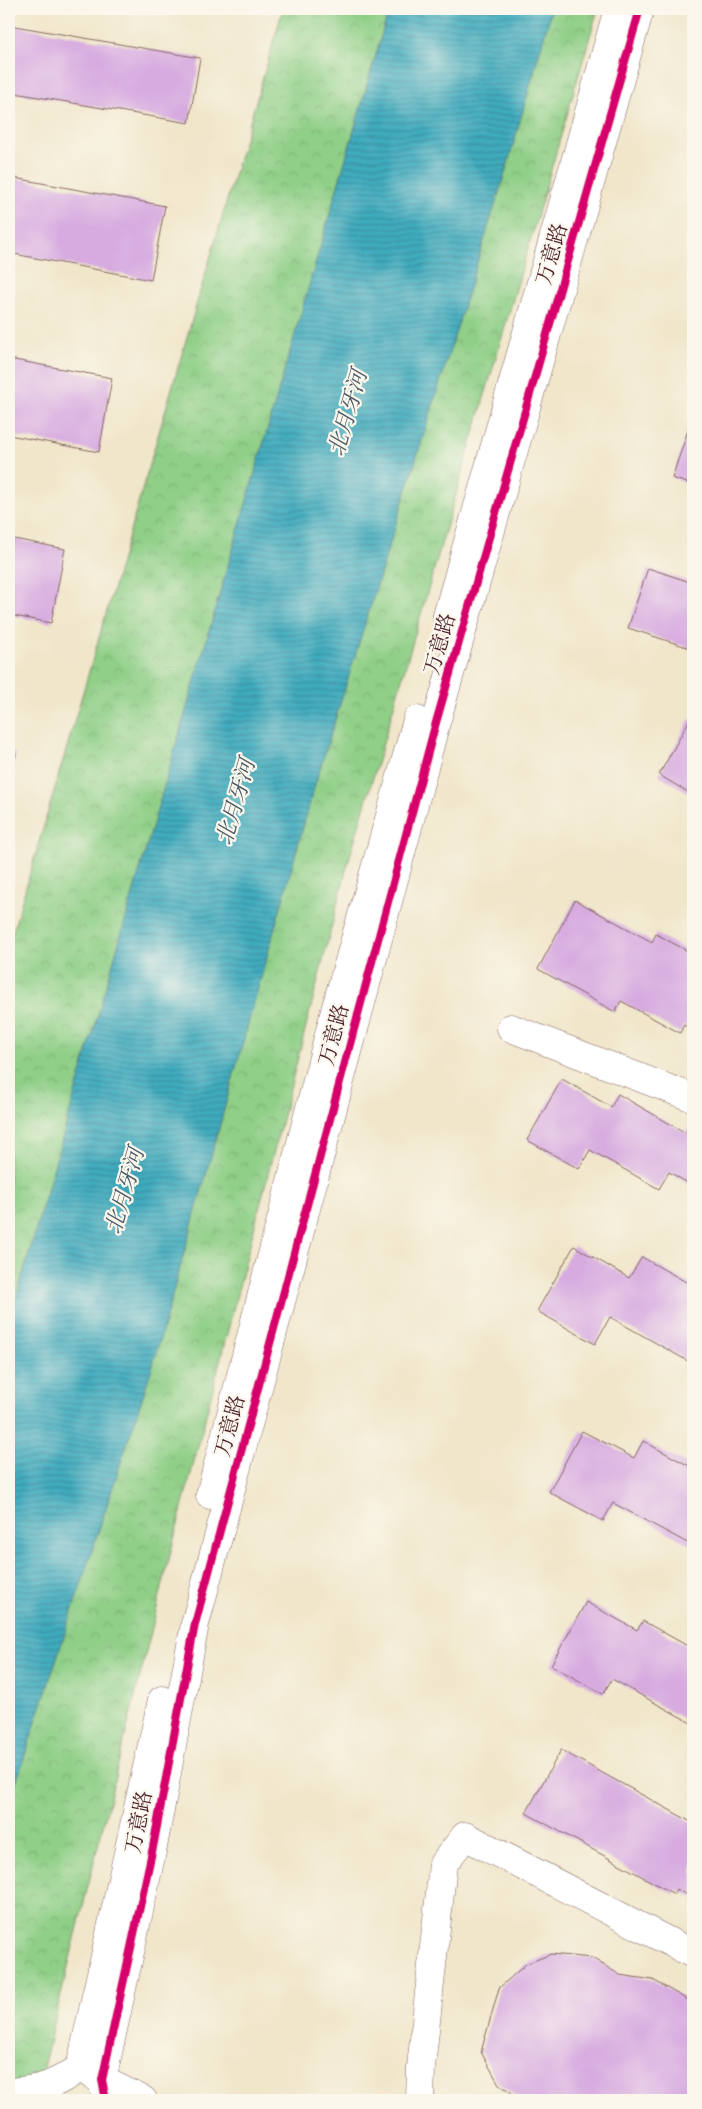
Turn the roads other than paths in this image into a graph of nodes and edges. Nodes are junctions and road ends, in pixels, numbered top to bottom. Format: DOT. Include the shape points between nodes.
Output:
graph roads {
  1 [pos="618,9"];
  2 [pos="640,9"];
  3 [pos="511,1028"];
  4 [pos="693,1098"];
  5 [pos="693,1954"];
  6 [pos="96,2083"];
  7 [pos="9,2093"];
  8 [pos="22,2100"];
  9 [pos="143,2100"];
  10 [pos="420,2100"];
  1 -- 6 [label="street, 万意路" via="336,1007 196,1548"];
  2 -- 6 [label="street, 万意路" via="435,726 195,1624 153,1847"];
  3 -- 4 [label="street"];
  5 -- 10 [label="street" via="465,1836 443,1864"];
  6 -- 7 [label="street" via="61,2081 43,2089"];
  6 -- 9 [label="street"];
  7 -- 8 [label="street"];
}
